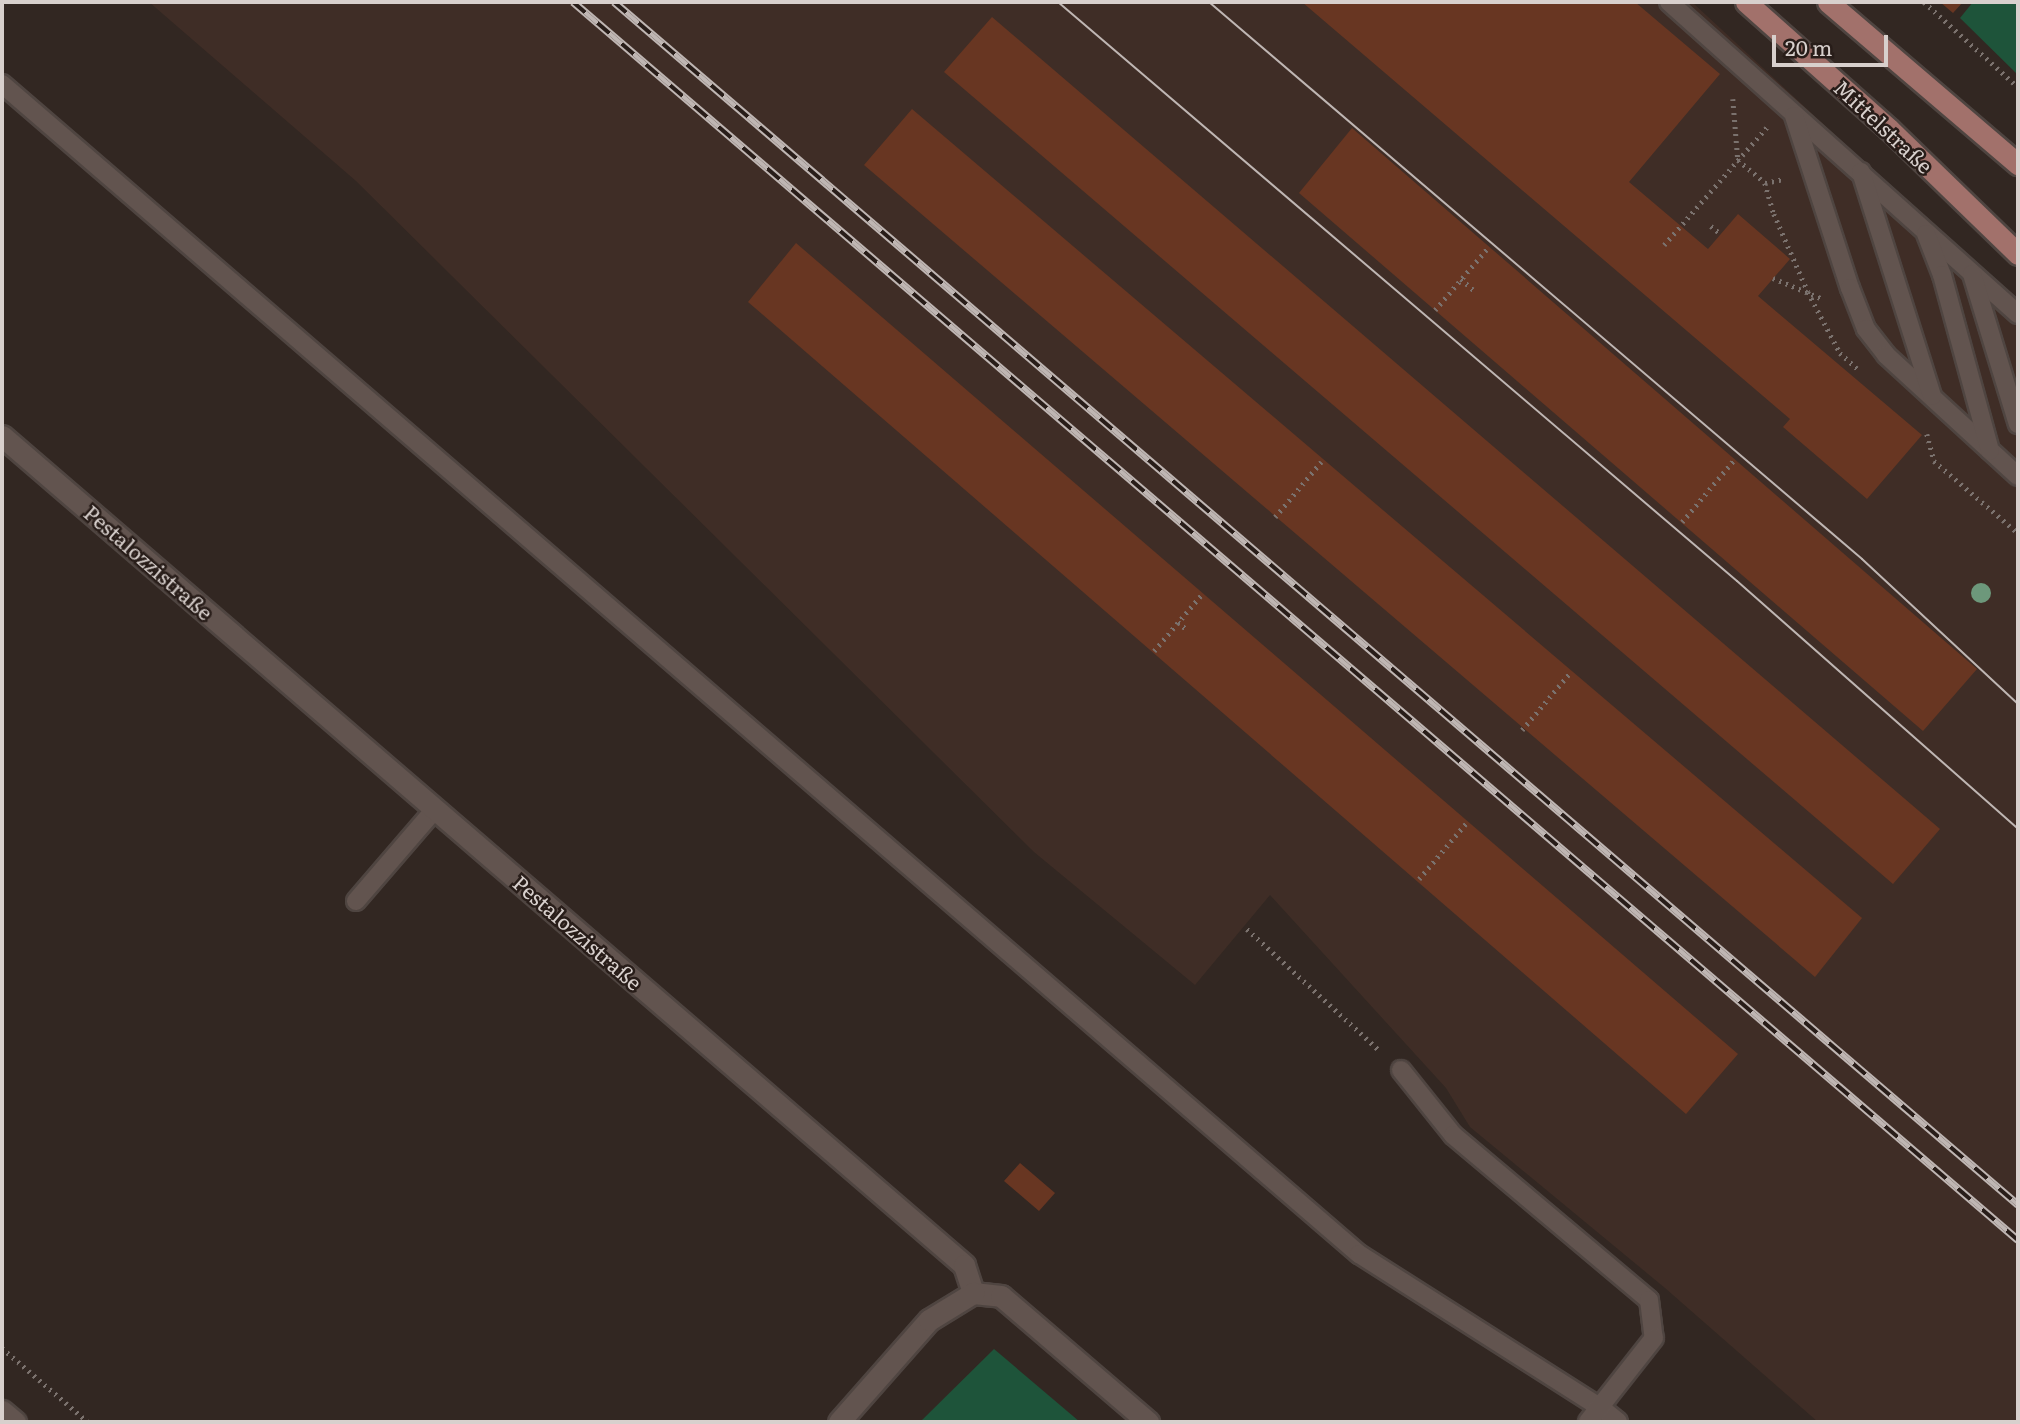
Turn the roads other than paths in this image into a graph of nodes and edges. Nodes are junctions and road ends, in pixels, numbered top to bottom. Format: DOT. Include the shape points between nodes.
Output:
graph roads {
  1 [pos="1669,2"];
  2 [pos="1746,2"];
  3 [pos="1828,2"];
  4 [pos="2,84"];
  5 [pos="1787,104"];
  6 [pos="2018,164"];
  7 [pos="1861,172"];
  8 [pos="1923,227"];
  9 [pos="2018,254"];
  10 [pos="1971,271"];
  11 [pos="2018,313"];
  12 [pos="1932,398"];
  13 [pos="2018,424"];
  14 [pos="2,436"];
  15 [pos="1990,451"];
  16 [pos="2018,476"];
  17 [pos="435,809"];
  18 [pos="356,901"];
  19 [pos="1402,1070"];
  20 [pos="973,1293"];
  21 [pos="1601,1408"];
  22 [pos="2,1411"];
  23 [pos="15,1422"];
  24 [pos="839,1422"];
  25 [pos="1148,1422"];
  26 [pos="1588,1422"];
  27 [pos="1618,1422"];
  1 -- 5 [label="lane"];
  2 -- 9 [label="main road, Mittelstraße"];
  3 -- 6 [label="main road"];
  4 -- 21 [label="lane" via="1359,1254"];
  5 -- 7 [label="lane"];
  5 -- 12 [label="lane" via="1799,123 1866,329 1885,355"];
  7 -- 8 [label="lane"];
  7 -- 12 [label="lane"];
  8 -- 10 [label="lane"];
  8 -- 15 [label="lane" via="1942,275"];
  10 -- 11 [label="lane"];
  10 -- 13 [label="lane"];
  12 -- 15 [label="lane"];
  14 -- 17 [label="street, Pestalozzistraße"];
  15 -- 16 [label="lane"];
  17 -- 18 [label="lane"];
  17 -- 20 [label="street, Pestalozzistraße" via="964,1265"];
  19 -- 21 [label="lane" via="1453,1135 1649,1300 1654,1338"];
  20 -- 24 [label="street" via="929,1320"];
  20 -- 25 [label="street" via="1001,1296"];
  21 -- 26 [label="lane"];
  21 -- 27 [label="lane"];
  22 -- 23 [label="street"];
}
